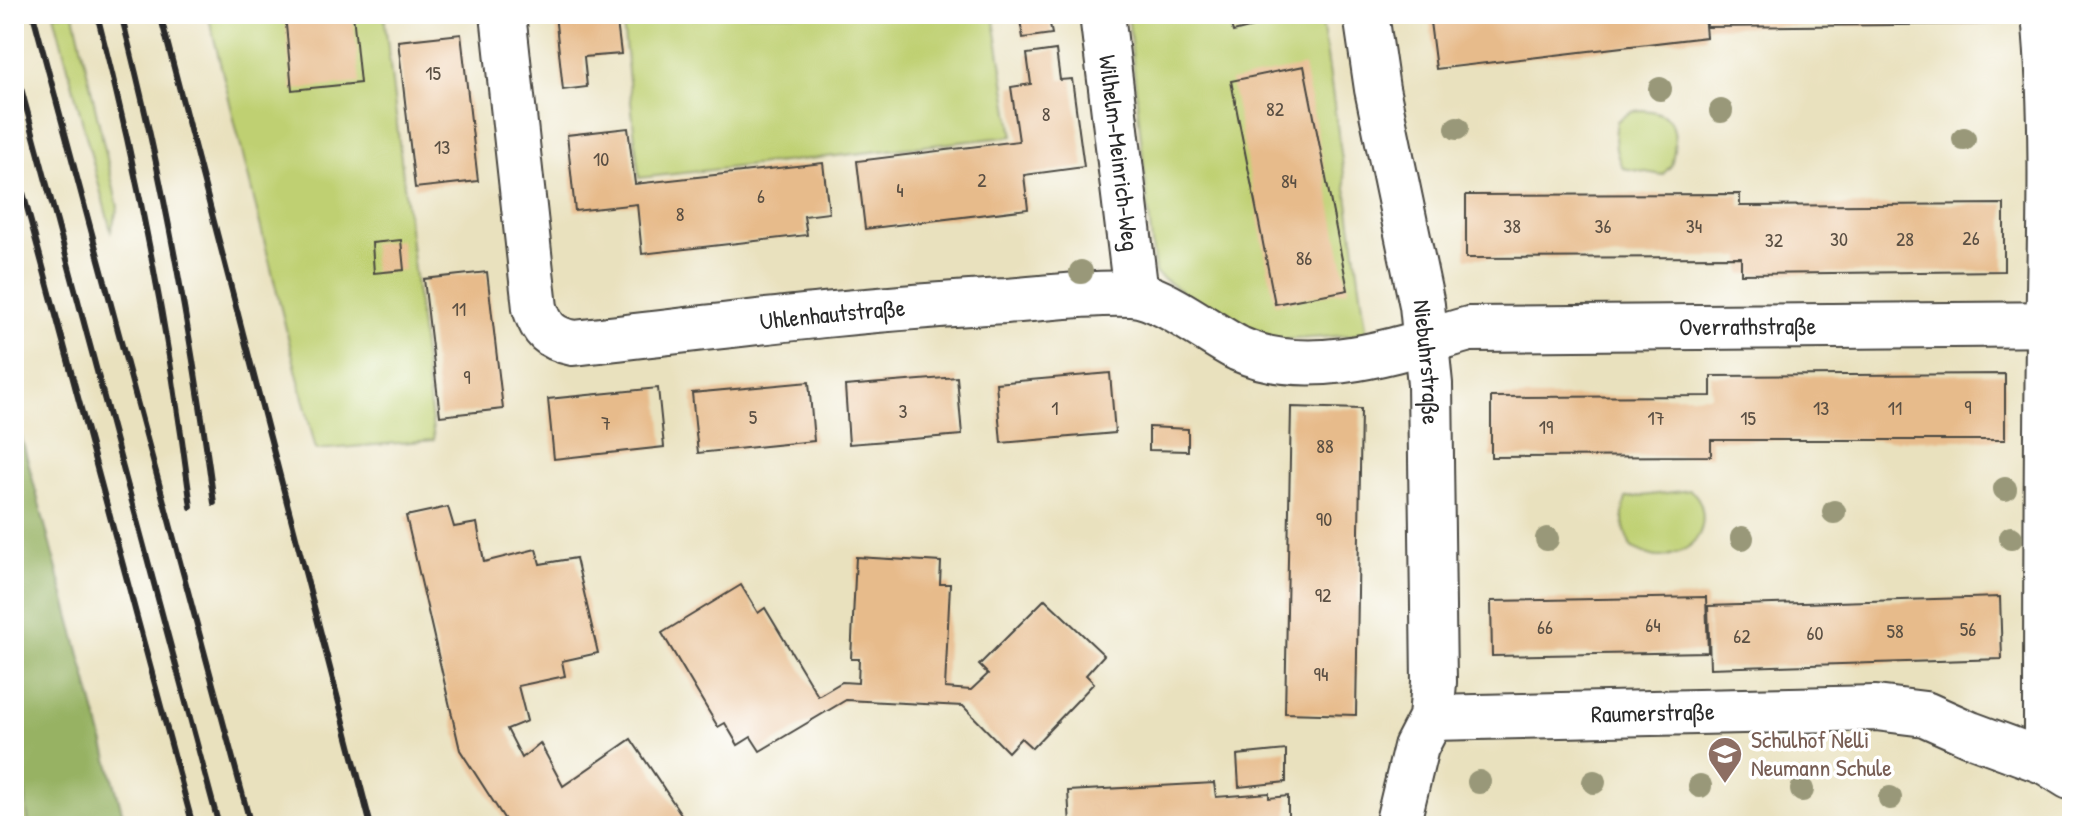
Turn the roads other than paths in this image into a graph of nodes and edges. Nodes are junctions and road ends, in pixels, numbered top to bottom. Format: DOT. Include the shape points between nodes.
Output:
graph roads {
  1 [pos="503,14"];
  2 [pos="1102,14"];
  3 [pos="1366,14"];
  4 [pos="2044,14"];
  5 [pos="1136,294"];
  6 [pos="2060,324"];
  7 [pos="1425,342"];
  8 [pos="1431,718"];
  9 [pos="2059,770"];
  10 [pos="1397,826"];
  1 -- 5 [label="street, Uhlenhautstraße" via="535,308 546,333 556,340 573,343 930,305"];
  2 -- 5 [label="street, Wilhelm-Meinrich-Weg"];
  3 -- 7 [label="street, Niebuhrstraße"];
  4 -- 6 [label="street"];
  5 -- 7 [label="street, Uhlenhautstraße" via="1272,361 1377,356"];
  6 -- 7 [label="street, Overrathstraße" via="1469,329"];
  6 -- 9 [label="street"];
  7 -- 8 [label="street, Niebuhrstraße" via="1432,478"];
  8 -- 9 [label="street, Raumerstraße" via="1876,708 1925,714"];
  8 -- 10 [label="street" via="1416,747"];
}
